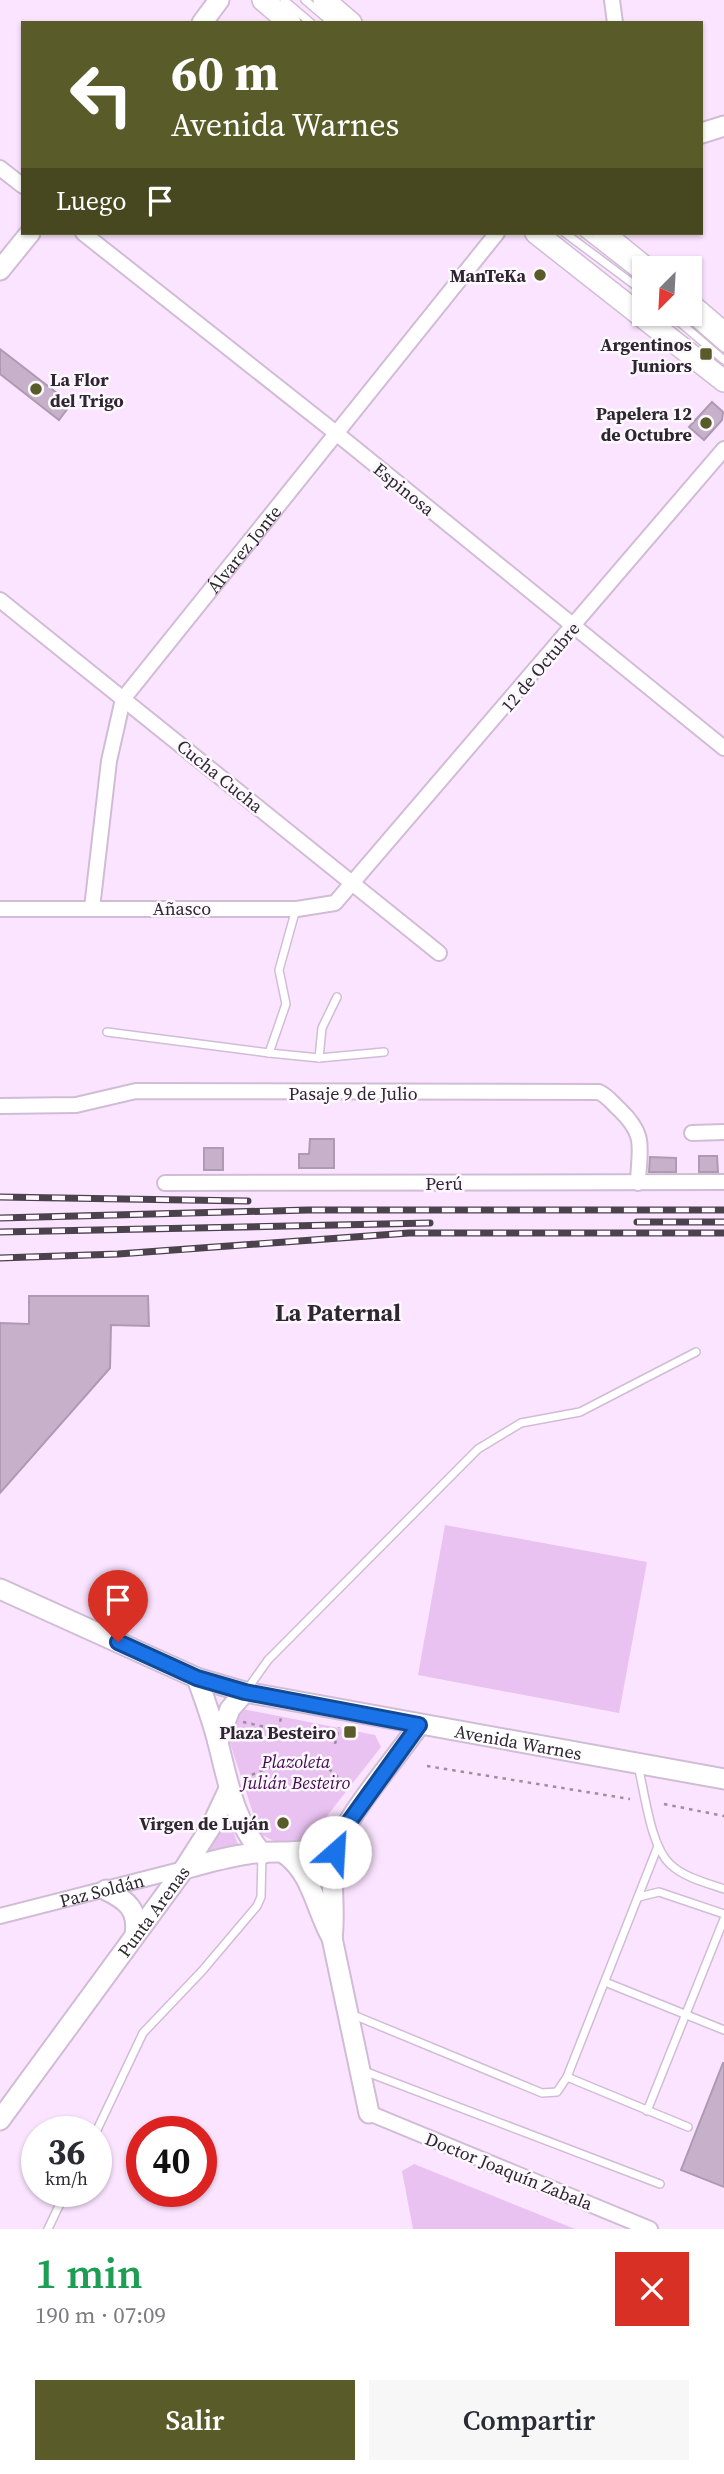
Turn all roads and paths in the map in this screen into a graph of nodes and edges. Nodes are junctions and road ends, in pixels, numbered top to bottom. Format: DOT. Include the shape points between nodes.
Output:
graph roads {
  1 [pos="219,0"];
  2 [pos="264,0"];
  3 [pos="284,0"];
  4 [pos="305,0"];
  5 [pos="324,0"];
  6 [pos="611,0"];
  7 [pos="203,21"];
  8 [pos="288,21"];
  9 [pos="309,21"];
  10 [pos="330,21"];
  11 [pos="349,21"];
  12 [pos="615,21"];
  13 [pos="724,126"];
  14 [pos="703,133"];
  15 [pos="0,168"];
  16 [pos="21,184"];
  17 [pos="28,235"];
  18 [pos="86,235"];
  19 [pos="495,235"];
  20 [pos="539,235"];
  21 [pos="568,235"];
  22 [pos="587,235"];
  23 [pos="605,235"];
  24 [pos="632,257"];
  25 [pos="0,270"];
  26 [pos="632,271"];
  27 [pos="632,283"];
  28 [pos="702,314"];
  29 [pos="684,326"];
  30 [pos="699,326"];
  31 [pos="724,333"];
  32 [pos="724,348"];
  33 [pos="724,360"];
  34 [pos="724,381"];
  35 [pos="336,433"];
  36 [pos="724,449"];
  37 [pos="0,600"];
  38 [pos="573,628"];
  39 [pos="123,699"];
  40 [pos="724,748"];
  41 [pos="355,884"];
  42 [pos="92,908"];
  43 [pos="0,909"];
  44 [pos="297,909"];
  45 [pos="439,953"];
  46 [pos="337,997"];
  47 [pos="107,1032"];
  48 [pos="384,1052"];
  49 [pos="269,1053"];
  50 [pos="319,1058"];
  51 [pos="0,1106"];
  52 [pos="724,1132"];
  53 [pos="692,1133"];
  54 [pos="724,1182"];
  55 [pos="165,1183"];
  56 [pos="638,1183"];
  57 [pos="696,1352"];
  58 [pos="0,1589"];
  59 [pos="197,1678"];
  60 [pos="245,1692"];
  61 [pos="281,1715"];
  62 [pos="419,1725"];
  63 [pos="340,1726"];
  64 [pos="278,1730"];
  65 [pos="218,1742"];
  66 [pos="335,1744"];
  67 [pos="637,1762"];
  68 [pos="280,1763"];
  69 [pos="427,1766"];
  70 [pos="329,1769"];
  71 [pos="724,1779"];
  72 [pos="349,1787"];
  73 [pos="228,1791"];
  74 [pos="630,1799"];
  75 [pos="664,1804"];
  76 [pos="724,1816"];
  77 [pos="341,1833"];
  78 [pos="658,1846"];
  79 [pos="262,1854"];
  80 [pos="285,1854"];
  81 [pos="184,1869"];
  82 [pos="724,1889"];
  83 [pos="106,1890"];
  84 [pos="639,1896"];
  85 [pos="0,1916"];
  86 [pos="724,1916"];
  87 [pos="135,1935"];
  88 [pos="332,1938"];
  89 [pos="605,1982"];
  90 [pos="349,2013"];
  91 [pos="686,2014"];
  92 [pos="724,2030"];
  93 [pos="360,2069"];
  94 [pos="567,2077"];
  95 [pos="647,2111"];
  96 [pos="369,2113"];
  97 [pos="104,2116"];
  98 [pos="0,2120"];
  99 [pos="688,2127"];
  100 [pos="660,2184"];
  101 [pos="58,2207"];
  102 [pos="48,2229"];
  103 [pos="650,2229"];
  1 -- 7 [label="street"];
  2 -- 8 [label="main road"];
  3 -- 9 [label="lane"];
  4 -- 10 [label="lane"];
  5 -- 11 [label="main road"];
  6 -- 12 [label="street"];
  13 -- 14 [label="street"];
  15 -- 16 [label="street"];
  17 -- 25 [label="street"];
  18 -- 35 [label="street, Espinosa"];
  19 -- 35 [label="street, Álvarez Jonte"];
  20 -- 34 [label="main road"];
  21 -- 27 [label="lane"];
  22 -- 26 [label="lane"];
  23 -- 24 [label="main road"];
  28 -- 31 [label="main road"];
  29 -- 33 [label="lane"];
  30 -- 32 [label="lane"];
  35 -- 38 [label="street, Espinosa"];
  35 -- 39 [label="street, Álvarez Jonte"];
  36 -- 38 [label="street, 12 de Octubre"];
  37 -- 39 [label="street, Cucha Cucha"];
  38 -- 40 [label="street, Espinosa"];
  38 -- 41 [label="street, 12 de Octubre"];
  39 -- 41 [label="street, Cucha Cucha"];
  39 -- 42 [label="street, Álvarez Jonte" via="109,761"];
  41 -- 44 [label="street, Añasco" via="335,904"];
  41 -- 45 [label="street, Cucha Cucha"];
  42 -- 43 [label="street, Añasco"];
  42 -- 44 [label="street, Añasco"];
  44 -- 49 [label="lane" via="279,971 286,1004"];
  46 -- 50 [label="lane" via="322,1028"];
  47 -- 49 [label="lane"];
  48 -- 50 [label="lane"];
  49 -- 50 [label="lane"];
  51 -- 56 [label="street, Pasaje 9 de Julio" via="75,1105 136,1091 599,1093 636,1126"];
  52 -- 53 [label="street"];
  54 -- 56 [label="street, Perú"];
  55 -- 56 [label="street, Perú"];
  57 -- 60 [label="lane" via="580,1412 521,1423 478,1449 268,1660"];
  58 -- 59 [label="street, Avenida Warnes"];
  59 -- 60 [label="street, Avenida Warnes"];
  59 -- 65 [label="street"];
  60 -- 62 [label="street, Avenida Warnes"];
  60 -- 65 [label="street" via="230,1709"];
  61 -- 64 [label="path"];
  62 -- 67 [label="street, Avenida Warnes"];
  62 -- 77 [label="street"];
  63 -- 66 [label="path"];
  65 -- 73 [label="street"];
  67 -- 71 [label="street, Avenida Warnes"];
  67 -- 78 [label="lane"];
  68 -- 73 [label="path" via="243,1778"];
  69 -- 74 [label="path"];
  70 -- 72 [label="path"];
  73 -- 79 [label="street" via="246,1834"];
  73 -- 81 [label="street, Punta Arenas"];
  75 -- 76 [label="path"];
  77 -- 80 [label="street, Paz Soldán" via="316,1849"];
  77 -- 88 [label="street" via="333,1868"];
  78 -- 82 [label="lane" via="670,1864"];
  78 -- 84 [label="lane"];
  79 -- 80 [label="street, Paz Soldán"];
  79 -- 81 [label="street, Paz Soldán"];
  79 -- 97 [label="lane" via="257,1906 143,2033"];
  80 -- 88 [label="street" via="304,1871 319,1916"];
  81 -- 83 [label="street, Paz Soldán"];
  81 -- 87 [label="street, Punta Arenas"];
  83 -- 85 [label="street, Paz Soldán"];
  83 -- 87 [label="street" via="132,1907 138,1921"];
  84 -- 86 [label="lane" via="659,1892"];
  84 -- 89 [label="lane"];
  86 -- 91 [label="lane"];
  87 -- 98 [label="street, Punta Arenas"];
  88 -- 90 [label="street"];
  89 -- 91 [label="lane"];
  89 -- 94 [label="lane"];
  90 -- 93 [label="street"];
  90 -- 94 [label="lane" via="542,2093 557,2092"];
  91 -- 92 [label="lane"];
  91 -- 95 [label="lane"];
  93 -- 96 [label="street"];
  93 -- 100 [label="lane"];
  94 -- 95 [label="lane"];
  95 -- 99 [label="lane"];
  96 -- 103 [label="street, Doctor Joaquín Zabala"];
  101 -- 102 [label="lane"];
}
